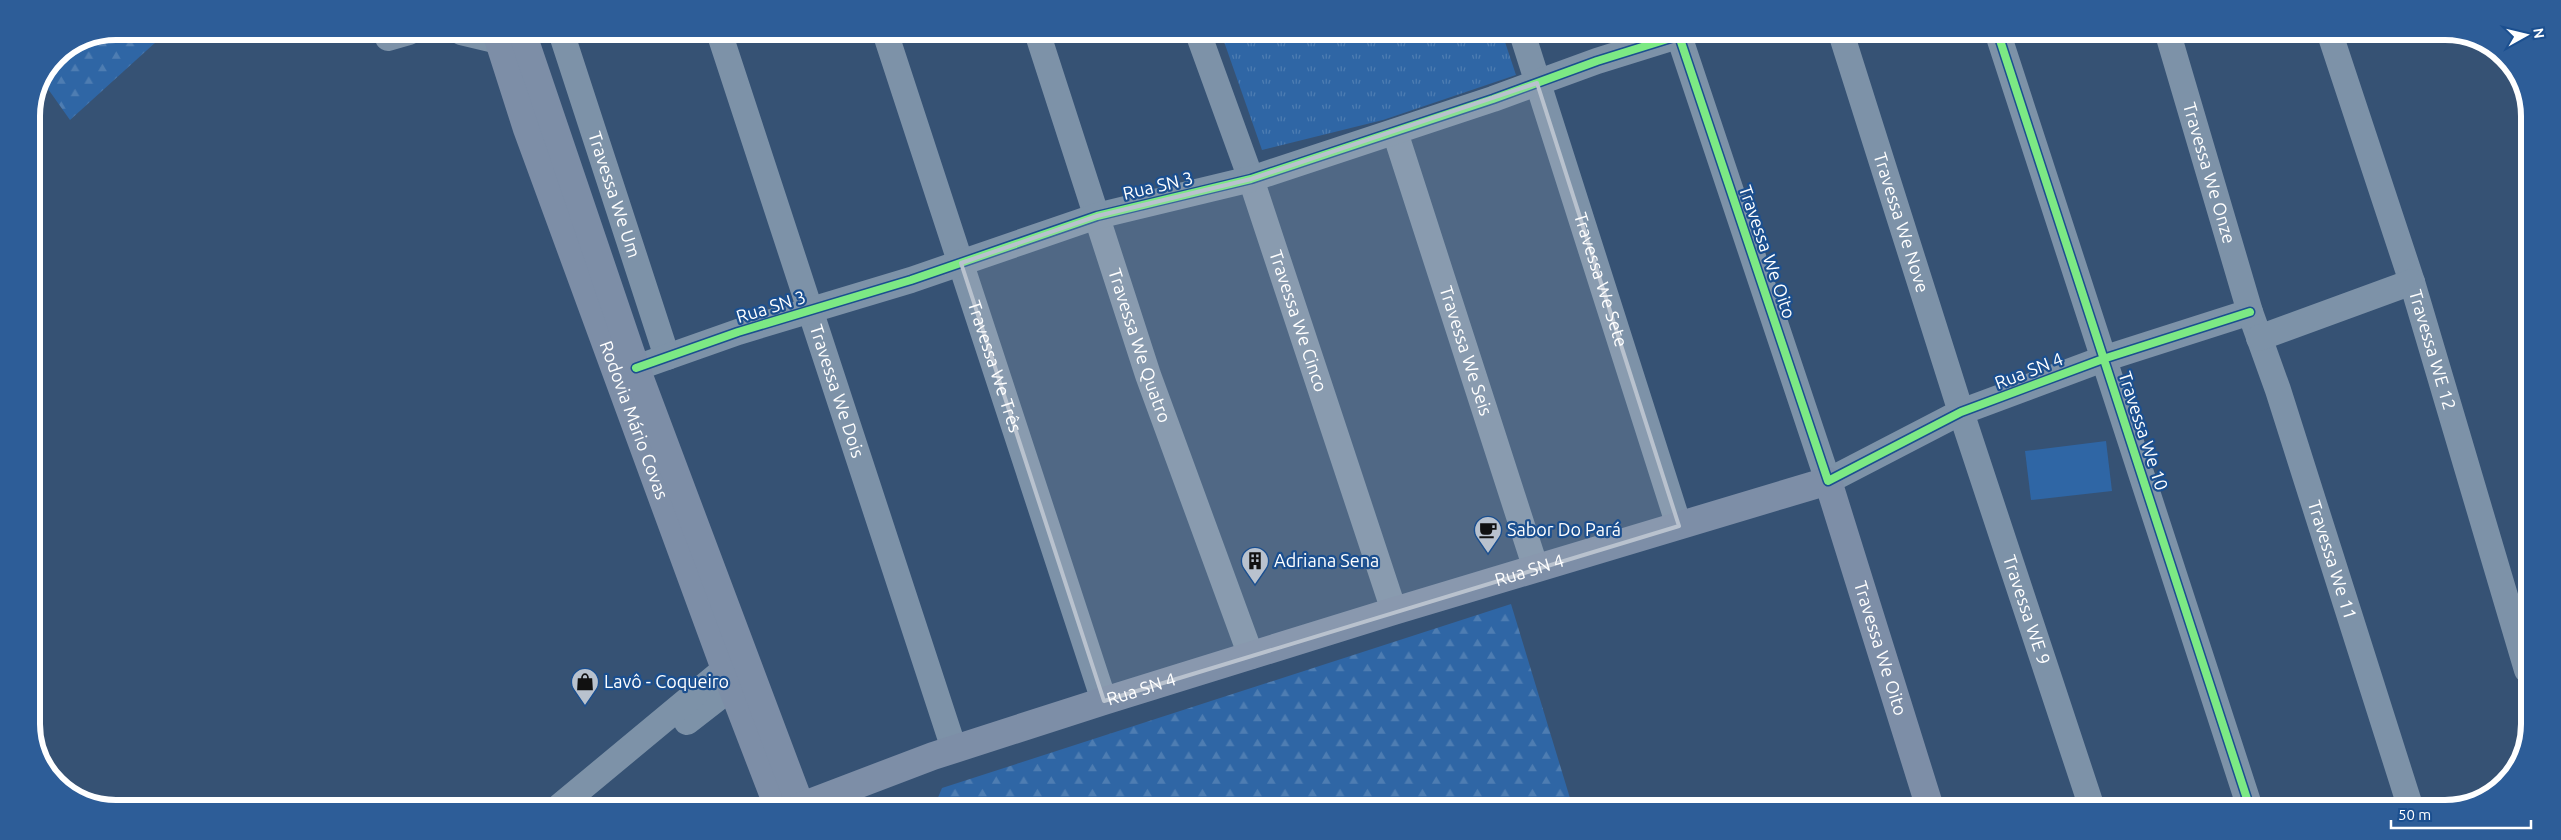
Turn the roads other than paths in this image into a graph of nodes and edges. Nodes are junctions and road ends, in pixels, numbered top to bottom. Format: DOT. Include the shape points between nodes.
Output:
graph roads {
  1 [pos="507,40"];
  2 [pos="508,40"];
  3 [pos="564,40"];
  4 [pos="722,40"];
  5 [pos="888,40"];
  6 [pos="1040,40"];
  7 [pos="1201,40"];
  8 [pos="1524,40"];
  9 [pos="1662,40"];
  10 [pos="1683,40"];
  11 [pos="1842,40"];
  12 [pos="2000,40"];
  13 [pos="2170,40"];
  14 [pos="2332,40"];
  15 [pos="1538,83"];
  16 [pos="1395,132"];
  17 [pos="1251,179"];
  18 [pos="1097,216"];
  19 [pos="961,263"];
  20 [pos="2412,282"];
  21 [pos="810,311"];
  22 [pos="2250,312"];
  23 [pos="2259,338"];
  24 [pos="667,357"];
  25 [pos="2103,359"];
  26 [pos="636,368"];
  27 [pos="1961,412"];
  28 [pos="1828,481"];
  29 [pos="1679,526"];
  30 [pos="1536,569"];
  31 [pos="1394,611"];
  32 [pos="2521,648"];
  33 [pos="1251,656"];
  34 [pos="729,678"];
  35 [pos="1104,701"];
  36 [pos="954,749"];
  37 [pos="568,800"];
  38 [pos="594,800"];
  39 [pos="792,800"];
  40 [pos="793,800"];
  41 [pos="812,800"];
  42 [pos="1928,800"];
  43 [pos="2089,800"];
  44 [pos="2247,800"];
  45 [pos="2408,800"];
  1 -- 34 [label="main road, Rodovia Mário Covas" via="526,129"];
  2 -- 26 [label="main road, Rodovia Mário Covas"];
  3 -- 24 [label="street, Travessa We Um"];
  4 -- 21 [label="street, Travessa We Dois"];
  5 -- 19 [label="street, Travessa We Três"];
  6 -- 18 [label="street, Travessa We Quatro"];
  7 -- 17 [label="street, Travessa We Cinco"];
  8 -- 15 [label="street, Travessa We Sete"];
  9 -- 15 [label="street, Rua SN 3"];
  10 -- 28 [label="street, Travessa We Oito"];
  11 -- 27 [label="street, Travessa We Nove"];
  12 -- 25 [label="street, Travessa We 10"];
  13 -- 22 [label="street, Travessa We Onze"];
  14 -- 20 [label="street, Travessa WE 12"];
  15 -- 16 [label="street, Rua SN 3"];
  15 -- 29 [label="street, Travessa We Sete"];
  16 -- 17 [label="street, Rua SN 3"];
  16 -- 30 [label="street, Travessa We Seis"];
  17 -- 18 [label="street, Rua SN 3"];
  17 -- 31 [label="street, Travessa We Cinco"];
  18 -- 19 [label="street, Rua SN 3"];
  18 -- 33 [label="street, Travessa We Quatro" via="1148,375"];
  19 -- 21 [label="street, Rua SN 3"];
  19 -- 35 [label="street, Travessa We Três"];
  20 -- 23 [label="street"];
  20 -- 32 [label="street, Travessa WE 12"];
  21 -- 24 [label="street, Rua SN 3"];
  21 -- 36 [label="street, Travessa We Dois"];
  22 -- 23 [label="street, Travessa We 11"];
  22 -- 25 [label="street, Rua SN 4"];
  23 -- 45 [label="street, Travessa We 11"];
  24 -- 26 [label="street, Rua SN 3"];
  25 -- 27 [label="street, Rua SN 4"];
  25 -- 44 [label="street, Travessa We 10"];
  26 -- 40 [label="main road, Rodovia Mário Covas"];
  27 -- 28 [label="street, Rua SN 4"];
  27 -- 43 [label="street, Travessa WE 9"];
  28 -- 29 [label="main road, Rua SN 4"];
  28 -- 42 [label="main road, Travessa We Oito"];
  29 -- 30 [label="main road, Rua SN 4"];
  30 -- 31 [label="main road, Rua SN 4"];
  31 -- 33 [label="main road, Rua SN 4"];
  33 -- 35 [label="main road, Rua SN 4"];
  34 -- 37 [label="street"];
  34 -- 38 [label="street"];
  34 -- 39 [label="main road, Rodovia Mário Covas"];
  35 -- 36 [label="main road, Rua SN 4"];
  36 -- 41 [label="main road, Rua SN 4"];
}
